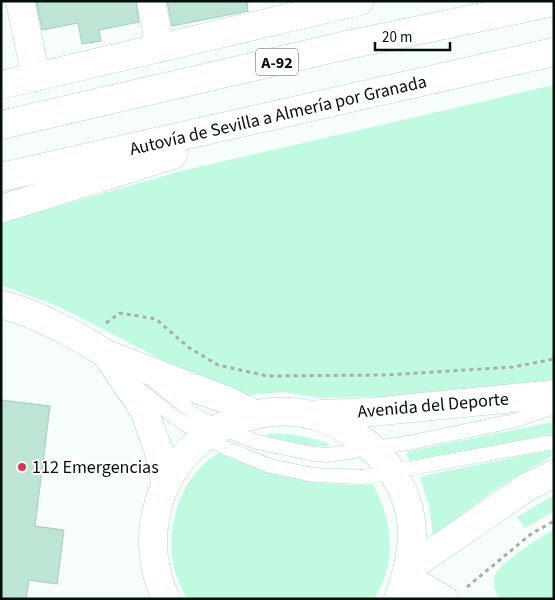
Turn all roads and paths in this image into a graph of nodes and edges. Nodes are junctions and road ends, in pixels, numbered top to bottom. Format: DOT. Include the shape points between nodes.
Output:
graph roads {
  1 [pos="20,1"];
  2 [pos="151,1"];
  3 [pos="360,1"];
  4 [pos="465,1"];
  5 [pos="554,2"];
  6 [pos="289,9"];
  7 [pos="405,33"];
  8 [pos="160,48"];
  9 [pos="554,52"];
  10 [pos="36,77"];
  11 [pos="1,85"];
  12 [pos="358,97"];
  13 [pos="1,125"];
  14 [pos="1,177"];
  15 [pos="1,208"];
  16 [pos="1,304"];
  17 [pos="114,355"];
  18 [pos="554,359"];
  19 [pos="554,394"];
  20 [pos="554,407"];
  21 [pos="254,414"];
  22 [pos="312,415"];
  23 [pos="212,432"];
  24 [pos="554,443"];
  25 [pos="373,448"];
  26 [pos="392,472"];
  27 [pos="554,474"];
  28 [pos="165,483"];
  29 [pos="554,521"];
  30 [pos="404,582"];
  31 [pos="160,594"];
  32 [pos="455,594"];
  1 -- 10 [label="main road"];
  2 -- 8 [label="main road"];
  3 -- 6 [label="main road"];
  4 -- 7 [label="main road"];
  5 -- 7 [label="main road, A-92"];
  6 -- 8 [label="main road"];
  7 -- 13 [label="main road, A-92"];
  8 -- 10 [label="main road"];
  9 -- 12 [label="main road, Autovía de Sevilla a Almería por Granada"];
  10 -- 11 [label="main road"];
  12 -- 14 [label="main road, Autovía de Sevilla a Almería por Granada"];
  12 -- 15 [label="main road"];
  16 -- 17 [label="main road" via="48,321"];
  17 -- 18 [label="path" via="120,313 156,319 188,347 218,365 267,376 386,375 514,367"];
  17 -- 21 [label="main road"];
  17 -- 23 [label="lane" via="198,417"];
  17 -- 28 [label="main road" via="144,410 159,452"];
  19 -- 22 [label="main road, Avenida del Deporte"];
  20 -- 25 [label="lane" via="513,421"];
  21 -- 22 [label="main road, Avenida del Deporte" via="274,411"];
  21 -- 23 [label="main road, Avenida del Deporte"];
  22 -- 25 [label="main road, Avenida del Deporte" via="345,428"];
  23 -- 25 [label="lane" via="306,453 327,455"];
  23 -- 26 [label="lane" via="253,460 293,472 350,477"];
  23 -- 28 [label="main road, Avenida del Deporte" via="182,457"];
  24 -- 26 [label="lane"];
  25 -- 26 [label="main road, Avenida del Deporte"];
  26 -- 30 [label="main road, Avenida del Deporte" via="409,513 412,535"];
  27 -- 30 [label="main road" via="527,487"];
  28 -- 31 [label="main road, Avenida del Deporte" via="154,515 152,549"];
  29 -- 32 [label="path" via="531,534"];
  30 -- 32 [label="main road"];
}
